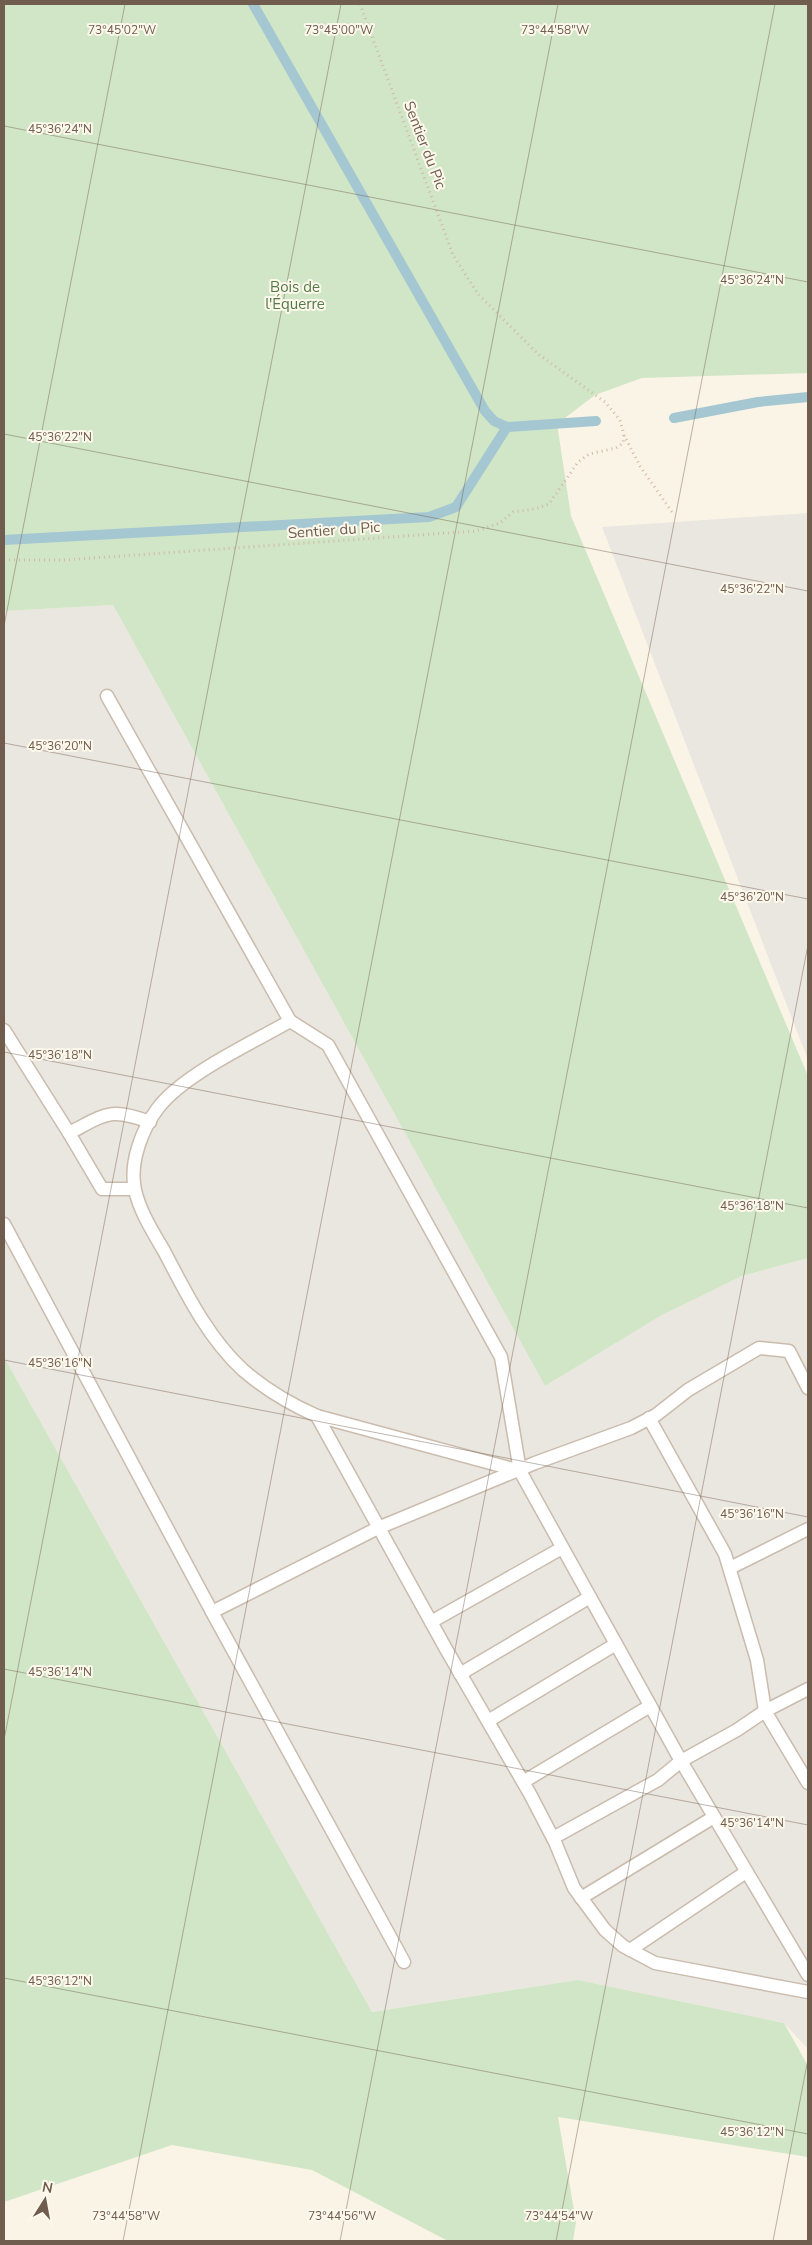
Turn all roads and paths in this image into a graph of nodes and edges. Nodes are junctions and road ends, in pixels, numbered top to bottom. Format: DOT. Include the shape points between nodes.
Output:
graph roads {
  1 [pos="360,4"];
  2 [pos="624,435"];
  3 [pos="674,515"];
  4 [pos="4,560"];
  5 [pos="107,696"];
  6 [pos="290,1021"];
  7 [pos="4,1030"];
  8 [pos="150,1122"];
  9 [pos="69,1133"];
  10 [pos="134,1189"];
  11 [pos="4,1224"];
  12 [pos="804,1368"];
  13 [pos="808,1388"];
  14 [pos="317,1416"];
  15 [pos="649,1418"];
  16 [pos="520,1471"];
  17 [pos="378,1528"];
  18 [pos="808,1529"];
  19 [pos="562,1548"];
  20 [pos="730,1568"];
  21 [pos="590,1597"];
  22 [pos="212,1612"];
  23 [pos="431,1622"];
  24 [pos="616,1644"];
  25 [pos="460,1674"];
  26 [pos="808,1688"];
  27 [pos="650,1706"];
  28 [pos="765,1711"];
  29 [pos="488,1721"];
  30 [pos="680,1761"];
  31 [pos="523,1782"];
  32 [pos="808,1783"];
  33 [pos="714,1818"];
  34 [pos="552,1838"];
  35 [pos="746,1872"];
  36 [pos="581,1898"];
  37 [pos="630,1950"];
  38 [pos="404,1962"];
  39 [pos="808,1976"];
  40 [pos="808,1992"];
  1 -- 2 [label="path, Sentier du Pic" via="453,255 478,294 538,354 605,402 620,420"];
  2 -- 3 [label="path, Sentier du Pic" via="640,466"];
  2 -- 4 [label="path, Sentier du Pic" via="623,443 616,448 589,454 578,462 549,504 535,510 513,512 500,523 476,531 64,560"];
  5 -- 6 [label="lane"];
  6 -- 8 [label="lane" via="187,1081 162,1104"];
  6 -- 16 [label="lane" via="328,1045 501,1356"];
  7 -- 9 [label="lane"];
  8 -- 9 [label="lane" via="113,1112"];
  8 -- 10 [label="lane" via="137,1150"];
  9 -- 10 [label="lane" via="102,1188"];
  10 -- 14 [label="lane" via="141,1211 193,1304 223,1348 264,1388"];
  11 -- 22 [label="lane"];
  12 -- 13 [label="lane"];
  12 -- 15 [label="lane" via="789,1351 759,1348 688,1390"];
  14 -- 16 [label="lane"];
  14 -- 17 [label="lane"];
  15 -- 16 [label="lane"];
  15 -- 20 [label="lane"];
  16 -- 17 [label="lane"];
  16 -- 19 [label="lane"];
  17 -- 22 [label="lane"];
  17 -- 23 [label="lane"];
  18 -- 20 [label="lane"];
  19 -- 21 [label="lane"];
  19 -- 23 [label="lane"];
  20 -- 28 [label="lane" via="757,1660"];
  21 -- 24 [label="lane"];
  21 -- 25 [label="lane"];
  22 -- 38 [label="lane"];
  23 -- 25 [label="lane"];
  24 -- 27 [label="lane"];
  24 -- 29 [label="lane"];
  25 -- 29 [label="lane"];
  26 -- 28 [label="lane"];
  27 -- 30 [label="lane"];
  27 -- 31 [label="lane"];
  28 -- 30 [label="lane"];
  28 -- 32 [label="lane"];
  29 -- 31 [label="lane"];
  30 -- 33 [label="lane"];
  30 -- 34 [label="lane" via="658,1780"];
  31 -- 34 [label="lane"];
  33 -- 35 [label="lane"];
  33 -- 36 [label="lane"];
  34 -- 36 [label="lane"];
  35 -- 37 [label="lane"];
  35 -- 39 [label="lane"];
  36 -- 37 [label="lane" via="605,1930"];
  37 -- 40 [label="lane" via="654,1963"];
}
